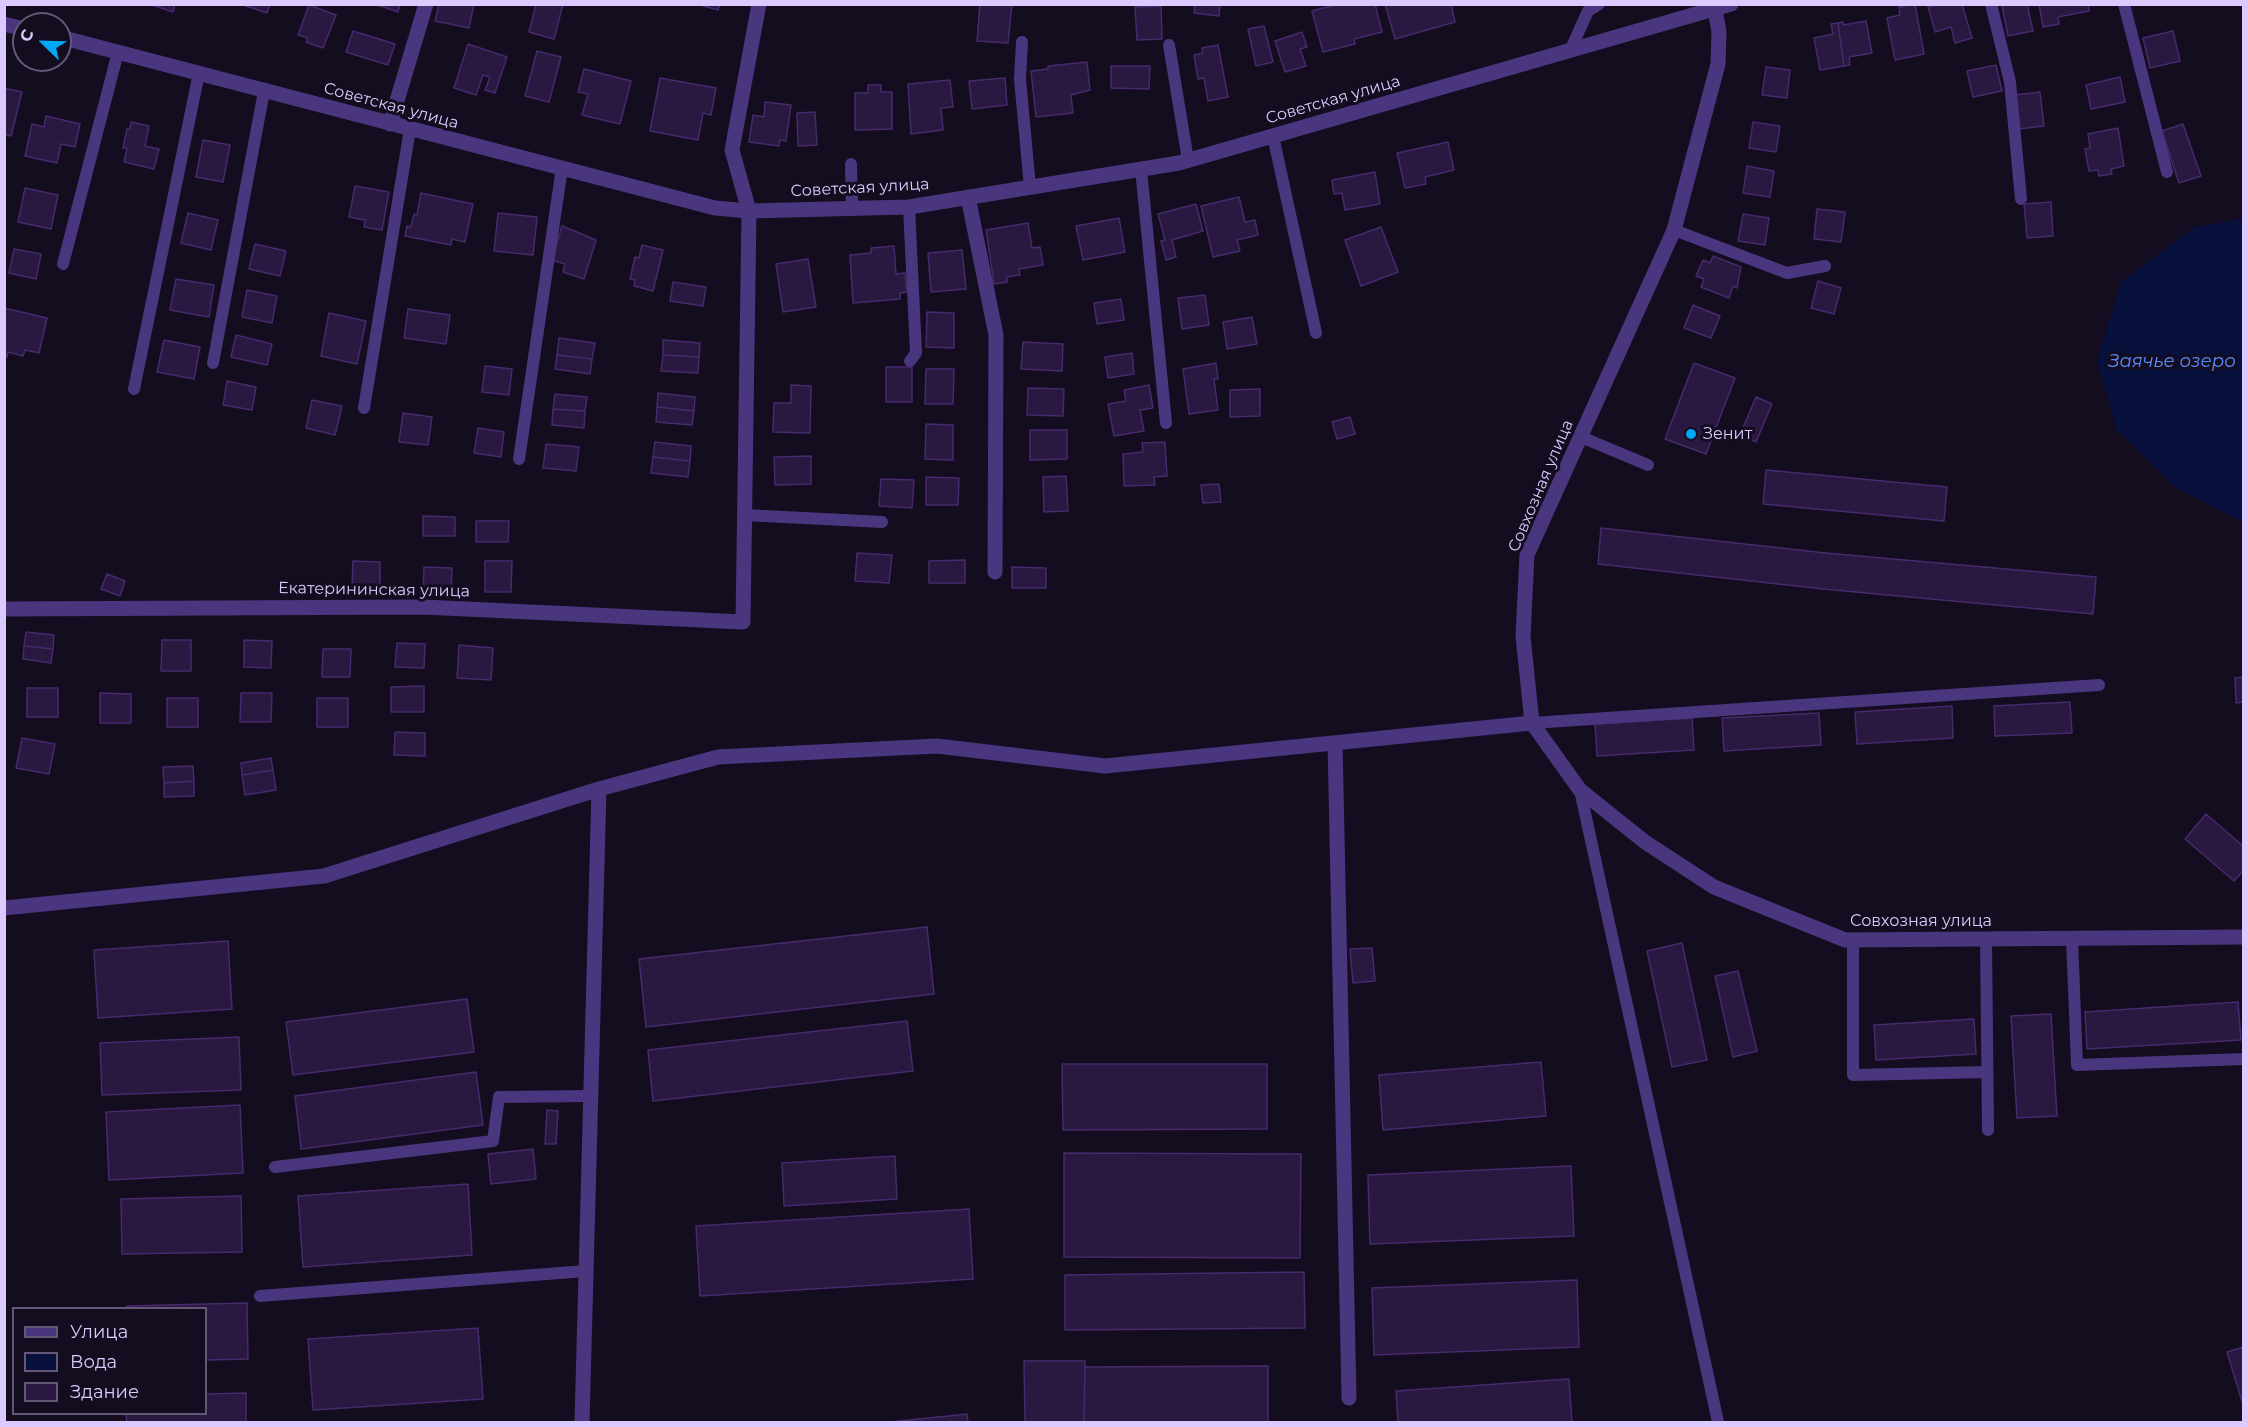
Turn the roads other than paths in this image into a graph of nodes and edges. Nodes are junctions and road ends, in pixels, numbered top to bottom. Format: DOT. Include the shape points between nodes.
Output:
graph roads {
  1 [pos="426,4"];
  2 [pos="759,4"];
  3 [pos="1599,4"];
  4 [pos="1731,4"];
  5 [pos="1991,4"];
  6 [pos="2124,4"];
  7 [pos="1717,7"];
  8 [pos="72,41"];
  9 [pos="1022,42"];
  10 [pos="1169,45"];
  11 [pos="1570,51"];
  12 [pos="118,52"];
  13 [pos="200,74"];
  14 [pos="264,91"];
  15 [pos="390,124"];
  16 [pos="410,129"];
  17 [pos="1273,136"];
  18 [pos="1188,160"];
  19 [pos="851,164"];
  20 [pos="562,168"];
  21 [pos="1141,169"];
  22 [pos="2167,172"];
  23 [pos="1030,187"];
  24 [pos="968,197"];
  25 [pos="2021,199"];
  26 [pos="909,207"];
  27 [pos="852,208"];
  28 [pos="749,211"];
  29 [pos="1674,230"];
  30 [pos="63,264"];
  31 [pos="1825,266"];
  32 [pos="1316,333"];
  33 [pos="910,361"];
  34 [pos="213,363"];
  35 [pos="134,389"];
  36 [pos="364,408"];
  37 [pos="1166,423"];
  38 [pos="1581,437"];
  39 [pos="519,459"];
  40 [pos="1648,465"];
  41 [pos="745,515"];
  42 [pos="882,522"];
  43 [pos="995,573"];
  44 [pos="4,609"];
  45 [pos="2099,685"];
  46 [pos="1532,723"];
  47 [pos="1335,743"];
  48 [pos="599,789"];
  49 [pos="1580,789"];
  50 [pos="4,908"];
  51 [pos="2244,937"];
  52 [pos="1986,939"];
  53 [pos="2072,939"];
  54 [pos="1853,940"];
  55 [pos="2244,1059"];
  56 [pos="1987,1072"];
  57 [pos="591,1096"];
  58 [pos="1988,1130"];
  59 [pos="275,1167"];
  60 [pos="586,1271"];
  61 [pos="260,1296"];
  62 [pos="1349,1398"];
  63 [pos="582,1422"];
  64 [pos="1718,1422"];
  1 -- 15 [label="street"];
  2 -- 28 [label="street" via="732,150"];
  3 -- 11 [label="lane" via="1588,11"];
  4 -- 7 [label="street, Советская улица"];
  5 -- 25 [label="lane" via="2010,82"];
  6 -- 22 [label="lane"];
  7 -- 11 [label="street, Советская улица"];
  7 -- 29 [label="street, Совхозная улица" via="1718,64"];
  8 -- 12 [label="street, Советская улица"];
  9 -- 23 [label="lane" via="1020,79"];
  10 -- 18 [label="lane"];
  11 -- 17 [label="street, Советская улица"];
  12 -- 13 [label="street, Советская улица"];
  12 -- 30 [label="lane"];
  13 -- 14 [label="street, Советская улица"];
  13 -- 35 [label="lane"];
  14 -- 15 [label="street, Советская улица"];
  14 -- 34 [label="lane"];
  15 -- 16 [label="street, Советская улица"];
  16 -- 20 [label="street, Советская улица"];
  16 -- 36 [label="lane"];
  17 -- 18 [label="street, Советская улица"];
  17 -- 32 [label="lane"];
  18 -- 21 [label="street, Советская улица"];
  19 -- 27 [label="lane"];
  20 -- 28 [label="street, Советская улица" via="714,208"];
  20 -- 39 [label="lane"];
  21 -- 23 [label="street, Советская улица"];
  21 -- 37 [label="lane"];
  23 -- 24 [label="street, Советская улица"];
  24 -- 26 [label="street, Советская улица"];
  24 -- 43 [label="street" via="996,335"];
  26 -- 27 [label="street, Советская улица"];
  26 -- 33 [label="lane" via="916,353"];
  27 -- 28 [label="street, Советская улица"];
  28 -- 41 [label="street"];
  29 -- 31 [label="lane" via="1787,273"];
  29 -- 38 [label="street, Совхозная улица"];
  38 -- 40 [label="lane"];
  38 -- 46 [label="street, Совхозная улица" via="1527,555 1522,636"];
  41 -- 42 [label="lane"];
  41 -- 44 [label="street, Екатерининская улица" via="743,622 423,607"];
  45 -- 46 [label="lane"];
  46 -- 47 [label="street"];
  46 -- 49 [label="street, Совхозная улица"];
  47 -- 48 [label="street" via="1105,766 937,746 718,757"];
  47 -- 62 [label="street"];
  48 -- 50 [label="street" via="324,876"];
  48 -- 57 [label="street"];
  49 -- 54 [label="street, Совхозная улица" via="1645,842 1714,887"];
  49 -- 64 [label="lane"];
  51 -- 53 [label="street, Совхозная улица"];
  52 -- 53 [label="street, Совхозная улица"];
  52 -- 54 [label="street, Совхозная улица"];
  52 -- 56 [label="lane"];
  53 -- 55 [label="lane" via="2077,1065"];
  54 -- 56 [label="lane" via="1854,1075"];
  56 -- 58 [label="lane"];
  57 -- 59 [label="lane" via="499,1097 493,1142"];
  57 -- 60 [label="street"];
  60 -- 61 [label="lane"];
  60 -- 63 [label="street"];
}
